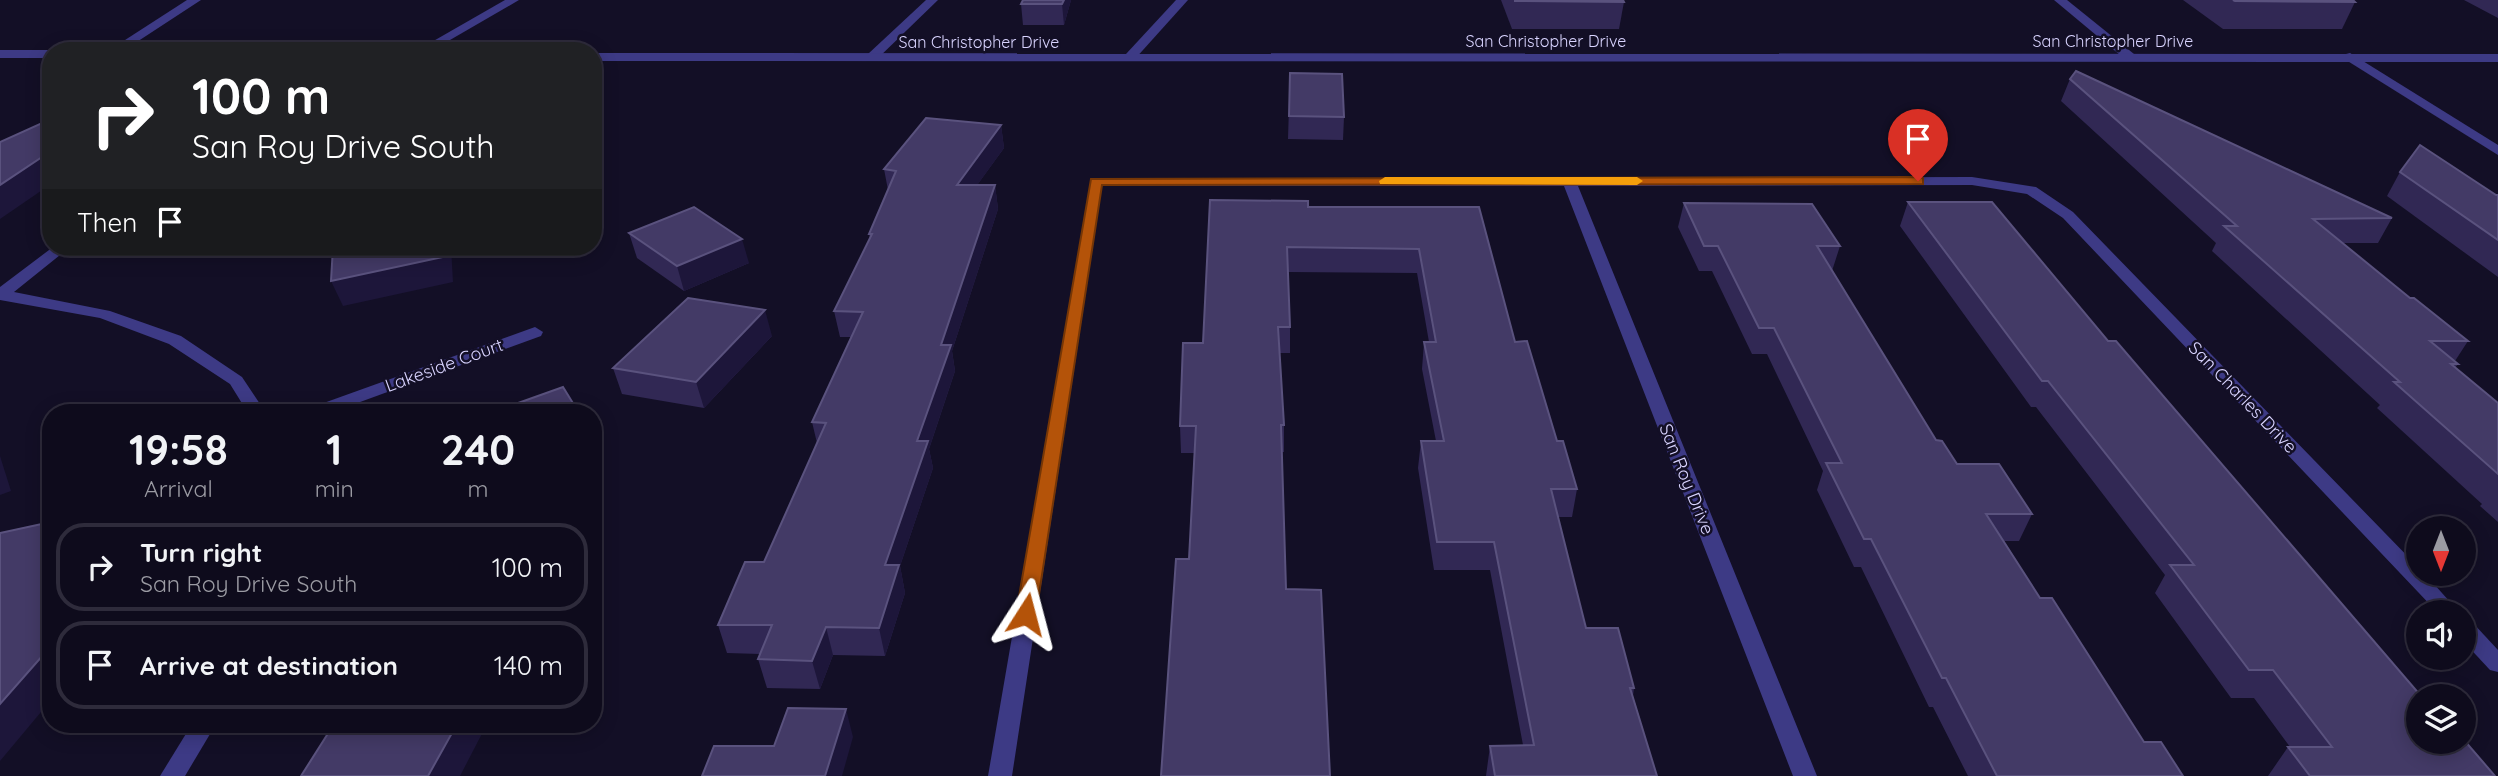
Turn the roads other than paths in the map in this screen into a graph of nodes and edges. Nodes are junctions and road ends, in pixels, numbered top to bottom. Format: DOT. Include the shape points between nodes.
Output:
graph roads {
  1 [pos="195,0"];
  2 [pos="513,0"];
  3 [pos="932,0"];
  4 [pos="1182,0"];
  5 [pos="2060,0"];
  6 [pos="128,42"];
  7 [pos="438,42"];
  8 [pos="0,54"];
  9 [pos="42,54"];
  10 [pos="602,57"];
  11 [pos="872,57"];
  12 [pos="1130,57"];
  13 [pos="2130,57"];
  14 [pos="2350,57"];
  15 [pos="2498,58"];
  16 [pos="2498,151"];
  17 [pos="1569,181"];
  18 [pos="50,256"];
  19 [pos="0,294"];
  20 [pos="536,332"];
  21 [pos="251,404"];
  22 [pos="338,404"];
  23 [pos="2437,600"];
  24 [pos="2476,641"];
  25 [pos="2498,664"];
  26 [pos="199,733"];
  27 [pos="172,776"];
  28 [pos="1000,776"];
  29 [pos="1805,776"];
  1 -- 6 [label="street"];
  2 -- 7 [label="street"];
  3 -- 11 [label="street"];
  4 -- 12 [label="street"];
  5 -- 13 [label="street"];
  8 -- 9 [label="street"];
  10 -- 11 [label="street, San Christopher Drive"];
  11 -- 12 [label="street, San Christopher Drive"];
  12 -- 13 [label="street, San Christopher Drive"];
  13 -- 14 [label="street, San Christopher Drive"];
  14 -- 15 [label="street, San Christopher Drive"];
  14 -- 16 [label="street"];
  17 -- 23 [label="street, San Charles Drive" via="1972,181 2031,190 2068,215"];
  17 -- 28 [label="street" via="1096,182"];
  17 -- 29 [label="street, San Roy Drive"];
  18 -- 19 [label="street"];
  19 -- 21 [label="street" via="104,314 175,340 236,380"];
  20 -- 22 [label="street, Lakeside Court"];
  24 -- 25 [label="street"];
  26 -- 27 [label="street"];
}
